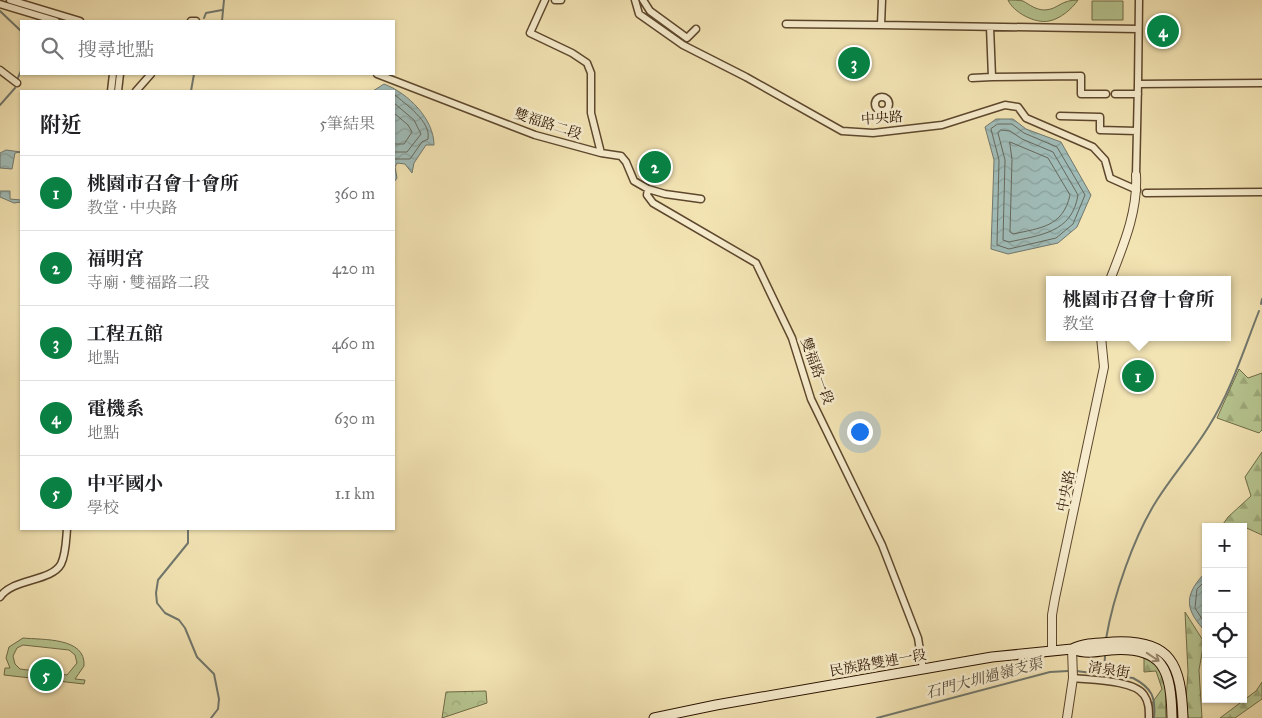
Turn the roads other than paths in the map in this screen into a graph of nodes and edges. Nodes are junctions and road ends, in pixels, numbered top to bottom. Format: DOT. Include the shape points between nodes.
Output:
graph roads {
  1 [pos="10,0"];
  2 [pos="546,0"];
  3 [pos="554,0"];
  4 [pos="561,0"];
  5 [pos="634,0"];
  6 [pos="643,0"];
  7 [pos="882,0"];
  8 [pos="1139,0"];
  9 [pos="0,4"];
  10 [pos="53,20"];
  11 [pos="77,20"];
  12 [pos="786,24"];
  13 [pos="882,25"];
  14 [pos="990,27"];
  15 [pos="1138,29"];
  16 [pos="696,30"];
  17 [pos="0,70"];
  18 [pos="113,75"];
  19 [pos="120,75"];
  20 [pos="151,75"];
  21 [pos="380,75"];
  22 [pos="992,77"];
  23 [pos="972,78"];
  24 [pos="17,84"];
  25 [pos="1138,84"];
  26 [pos="1262,84"];
  27 [pos="111,90"];
  28 [pos="118,90"];
  29 [pos="137,90"];
  30 [pos="1106,94"];
  31 [pos="1115,94"];
  32 [pos="1138,94"];
  33 [pos="1060,116"];
  34 [pos="1137,131"];
  35 [pos="601,153"];
  36 [pos="1136,176"];
  37 [pos="648,189"];
  38 [pos="1137,190"];
  39 [pos="1262,192"];
  40 [pos="1146,193"];
  41 [pos="702,199"];
  42 [pos="1112,276"];
  43 [pos="1101,341"];
  44 [pos="67,530"];
  45 [pos="0,598"];
  46 [pos="1072,649"];
  47 [pos="1052,651"];
  48 [pos="923,669"];
  49 [pos="1073,678"];
  50 [pos="654,718"];
  51 [pos="1067,718"];
  52 [pos="1149,718"];
  53 [pos="1172,718"];
  54 [pos="1183,718"];
  1 -- 11 [label="street"];
  2 -- 35 [label="street" via="530,32 587,64 592,73 591,114"];
  3 -- 4 [label="street"];
  5 -- 38 [label="street, 中央路" via="640,14 683,46 842,131 873,133 942,125 1006,104 1018,107 1026,118 1093,147 1104,160 1110,178"];
  6 -- 16 [label="street" via="650,11 687,38"];
  7 -- 13 [label="street"];
  8 -- 15 [label="street"];
  9 -- 10 [label="street"];
  12 -- 13 [label="street"];
  13 -- 14 [label="street"];
  14 -- 15 [label="street"];
  14 -- 22 [label="street"];
  15 -- 25 [label="street"];
  17 -- 24 [label="street"];
  18 -- 27 [label="street"];
  19 -- 28 [label="street"];
  20 -- 29 [label="street"];
  21 -- 35 [label="street, 雙福路二段" via="535,135"];
  22 -- 23 [label="street"];
  22 -- 30 [label="street" via="1080,76 1080,94"];
  25 -- 26 [label="street"];
  25 -- 32 [label="street"];
  31 -- 32 [label="street"];
  32 -- 34 [label="street"];
  33 -- 34 [label="street" via="1100,117 1100,130"];
  34 -- 36 [label="street"];
  35 -- 37 [label="street, 雙福路二段" via="621,156 634,181"];
  36 -- 38 [label="street"];
  37 -- 41 [label="street, 雙福路二段"];
  37 -- 48 [label="street, 雙福路一段" via="647,195 653,203 756,263 792,338 811,399 882,545 918,638"];
  38 -- 42 [label="street" via="1130,228"];
  39 -- 40 [label="street"];
  43 -- 47 [label="street, 中央路" via="1104,367 1056,598"];
  44 -- 45 [label="street" via="60,565 4,591"];
  46 -- 47 [label="main road, 民族路雙連一段"];
  46 -- 49 [label="street"];
  46 -- 53 [label="main road, one-way" via="1082,653 1131,650 1152,656 1165,667 1169,679"];
  46 -- 54 [label="main road" via="1105,643 1145,643 1158,649 1169,659 1178,675"];
  47 -- 48 [label="main road, 民族路雙連一段"];
  48 -- 50 [label="main road, 民族路雙連一段"];
  49 -- 51 [label="street"];
  49 -- 52 [label="street, 清泉街" via="1134,687 1144,694 1149,704"];
}
